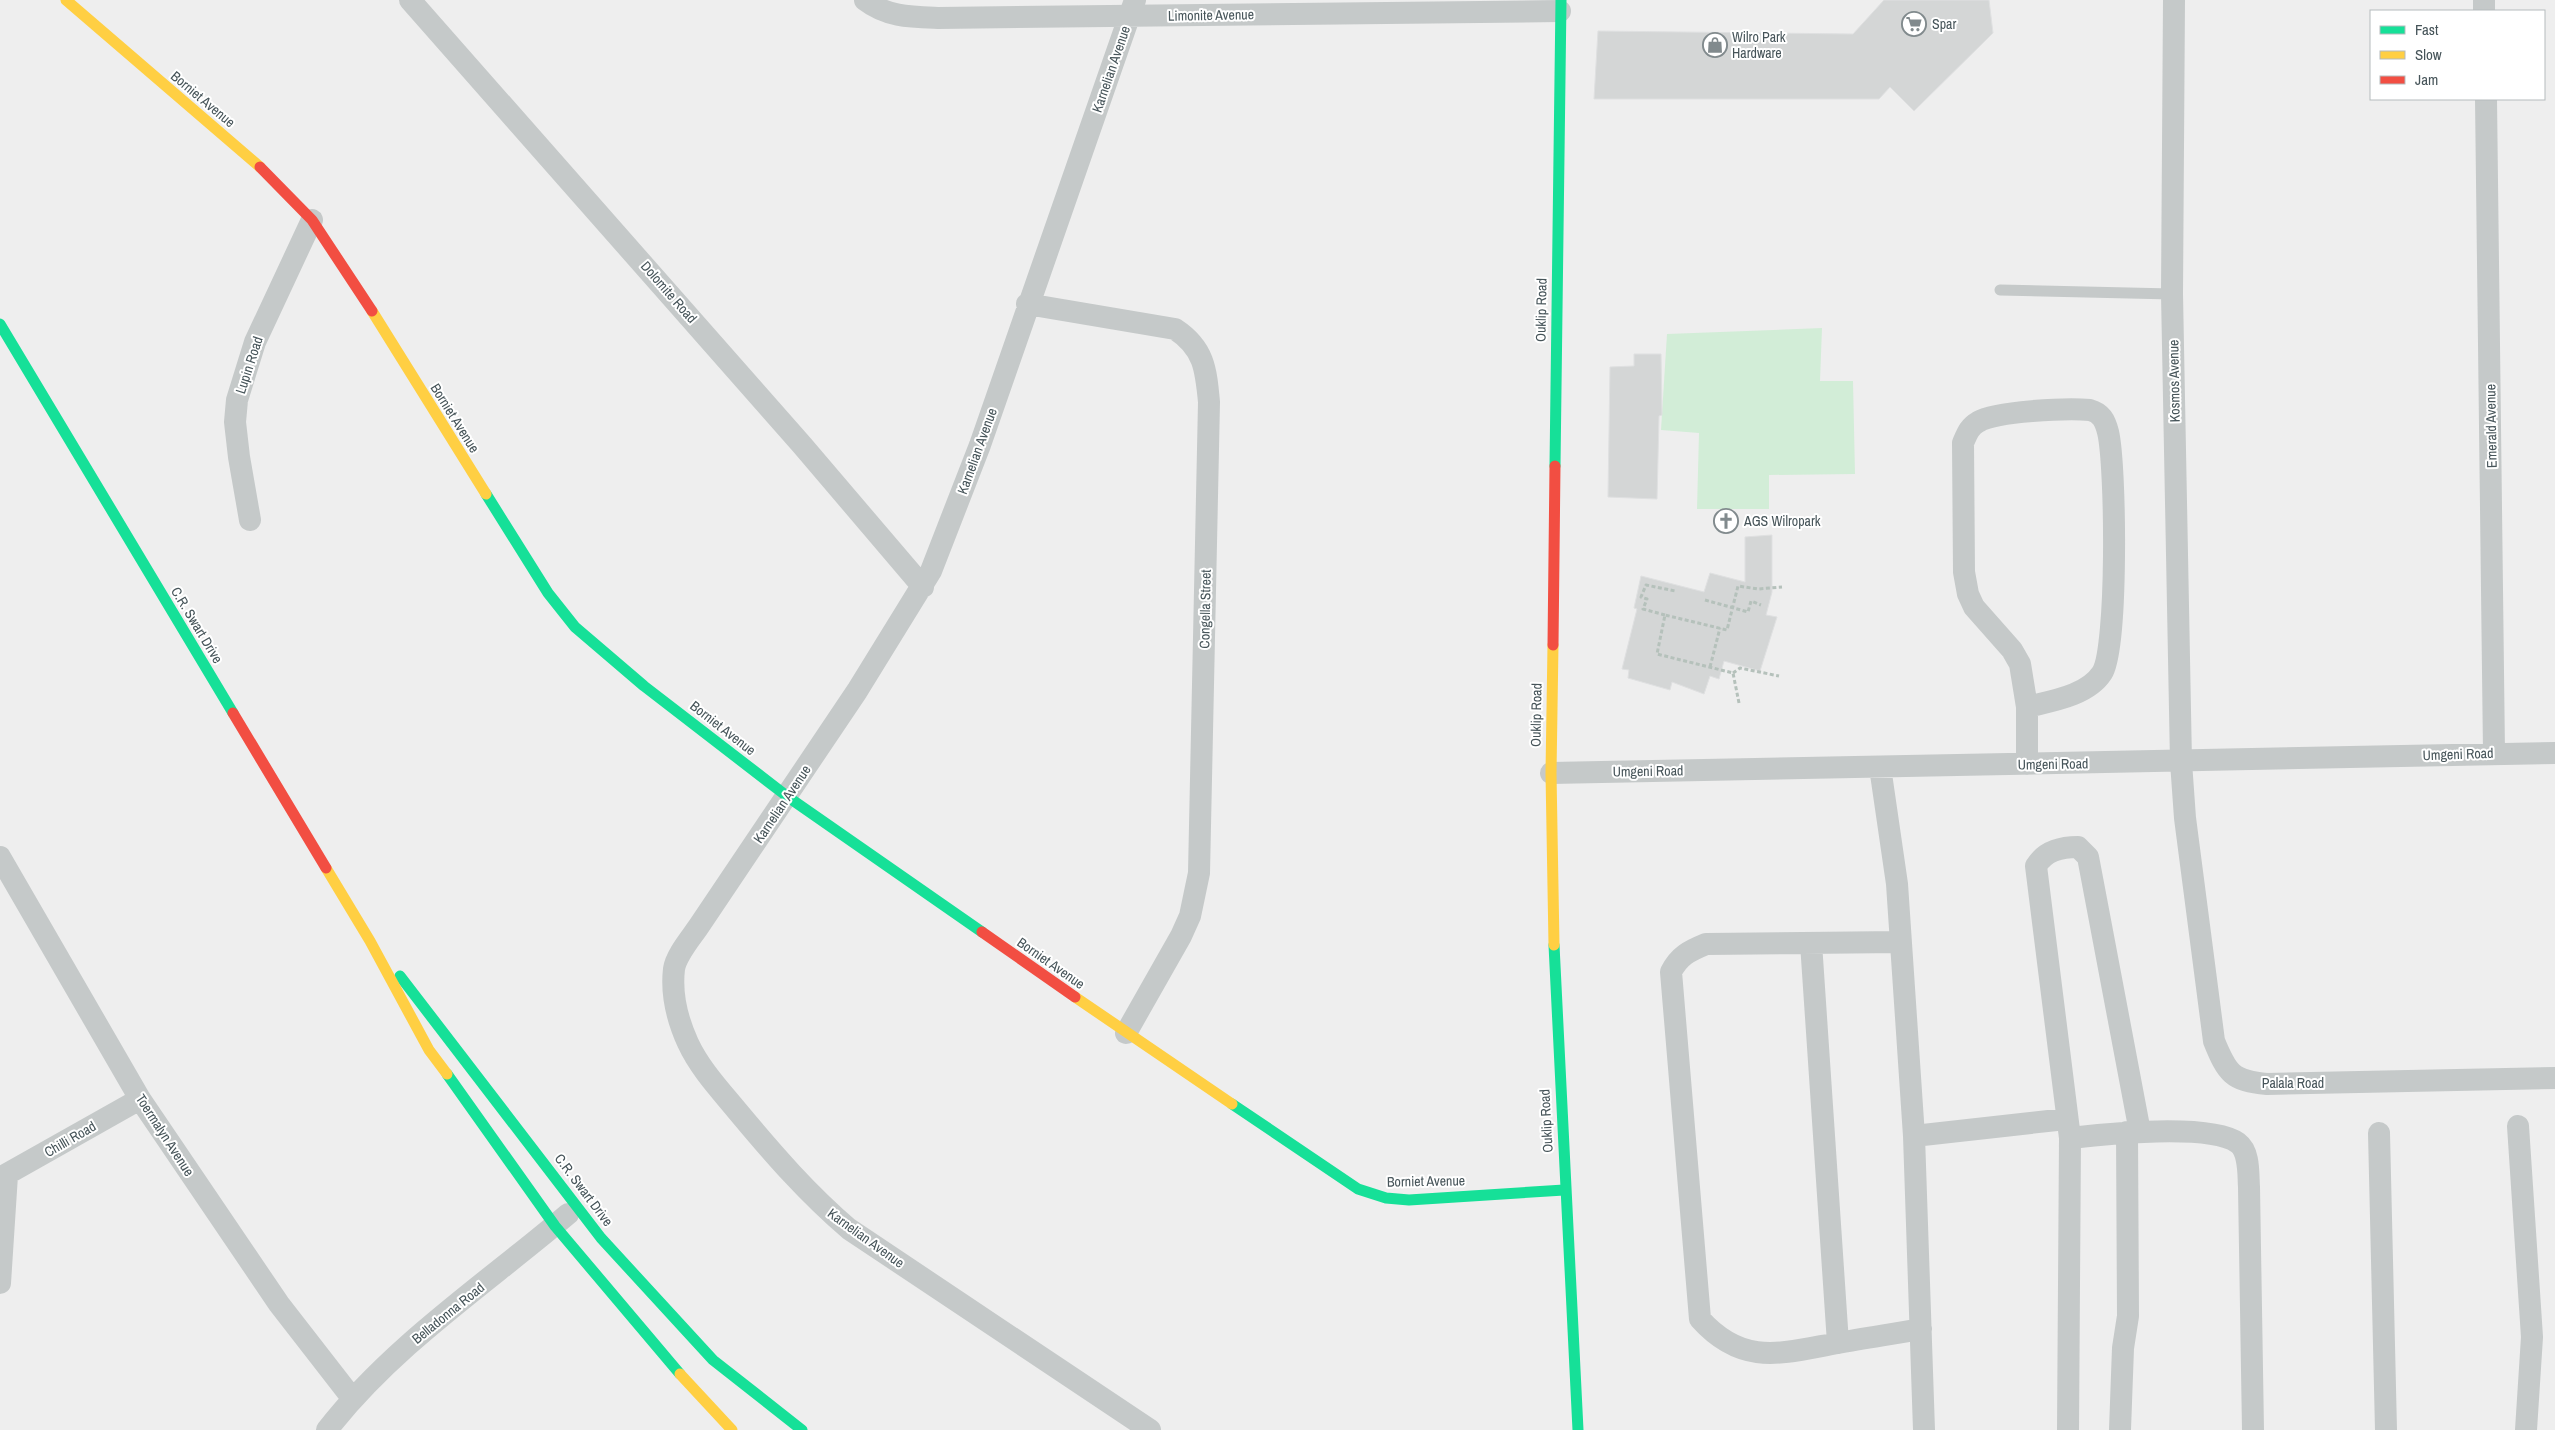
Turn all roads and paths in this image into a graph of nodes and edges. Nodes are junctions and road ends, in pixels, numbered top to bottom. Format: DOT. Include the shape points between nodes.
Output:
graph roads {
  1 [pos="66,0"];
  2 [pos="410,0"];
  3 [pos="865,0"];
  4 [pos="2174,0"];
  5 [pos="1561,5"];
  6 [pos="1132,8"];
  7 [pos="2486,100"];
  8 [pos="312,220"];
  9 [pos="2000,290"];
  10 [pos="2172,294"];
  11 [pos="1027,304"];
  12 [pos="0,324"];
  13 [pos="250,520"];
  14 [pos="923,588"];
  15 [pos="1782,588"];
  16 [pos="1675,591"];
  17 [pos="1705,600"];
  18 [pos="1761,605"];
  19 [pos="1733,609"];
  20 [pos="1665,615"];
  21 [pos="1720,628"];
  22 [pos="1710,667"];
  23 [pos="1733,673"];
  24 [pos="1779,676"];
  25 [pos="1740,703"];
  26 [pos="2027,707"];
  27 [pos="2494,752"];
  28 [pos="2555,753"];
  29 [pos="2181,762"];
  30 [pos="2027,764"];
  31 [pos="1880,767"];
  32 [pos="1550,773"];
  33 [pos="788,797"];
  34 [pos="0,857"];
  35 [pos="370,941"];
  36 [pos="1900,942"];
  37 [pos="1811,943"];
  38 [pos="1126,1033"];
  39 [pos="2555,1078"];
  40 [pos="140,1099"];
  41 [pos="2518,1126"];
  42 [pos="2068,1128"];
  43 [pos="2134,1132"];
  44 [pos="2379,1133"];
  45 [pos="1914,1136"];
  46 [pos="3,1177"];
  47 [pos="1564,1190"];
  48 [pos="578,1206"];
  49 [pos="555,1226"];
  50 [pos="0,1284"];
  51 [pos="1921,1329"];
  52 [pos="1838,1343"];
  53 [pos="352,1398"];
  54 [pos="328,1430"];
  55 [pos="732,1430"];
  56 [pos="802,1430"];
  57 [pos="1150,1430"];
  58 [pos="1578,1430"];
  59 [pos="1924,1430"];
  60 [pos="2068,1430"];
  61 [pos="2120,1430"];
  62 [pos="2253,1430"];
  63 [pos="2386,1430"];
  64 [pos="2526,1430"];
  1 -- 8 [label="street, Borniet Avenue" via="271,177"];
  2 -- 14 [label="street, Dolomite Road" via="789,430"];
  3 -- 6 [label="street, Limonite Avenue" via="892,14 909,17"];
  4 -- 10 [label="street, Kosmos Avenue"];
  5 -- 6 [label="street, Limonite Avenue"];
  5 -- 32 [label="street, Ouklip Road"];
  6 -- 11 [label="street, Karnelian Avenue"];
  7 -- 27 [label="street, Emerald Avenue"];
  8 -- 13 [label="street, Lupin Road" via="255,342 237,400 238,457"];
  8 -- 33 [label="street, Borniet Avenue" via="514,542 575,628 644,686"];
  9 -- 10 [label="lane"];
  10 -- 29 [label="street, Kosmos Avenue"];
  11 -- 14 [label="street, Karnelian Avenue" via="980,445"];
  11 -- 38 [label="street, Congella Street" via="1175,329 1188,338 1206,368 1209,402 1198,873 1190,916"];
  12 -- 35 [label="street, C.R. Swart Drive"];
  14 -- 33 [label="street, Karnelian Avenue"];
  15 -- 19 [label="path" via="1738,586"];
  16 -- 20 [label="path" via="1646,585 1641,597 1647,599 1644,609"];
  17 -- 19 [label="path"];
  18 -- 19 [label="path" via="1751,601 1748,612"];
  19 -- 21 [label="path" via="1727,630"];
  20 -- 21 [label="path"];
  20 -- 22 [label="path" via="1657,654"];
  21 -- 22 [label="path"];
  22 -- 23 [label="path"];
  23 -- 24 [label="path" via="1740,668"];
  23 -- 25 [label="path"];
  26 -- 26 [label="street" via="2020,664 1968,594 1964,572 1963,443 1970,428 1979,421 2010,414 2090,410 2098,412 2104,422 2112,458 2112,568 2107,664 2101,675 2074,694"];
  26 -- 30 [label="street"];
  27 -- 28 [label="street, Umgeni Road"];
  27 -- 29 [label="street, Umgeni Road"];
  29 -- 30 [label="street, Umgeni Road"];
  29 -- 39 [label="street, Palala Road" via="2185,818 2214,1041 2230,1073 2245,1082 2267,1084"];
  30 -- 31 [label="street, Umgeni Road"];
  31 -- 32 [label="street, Umgeni Road"];
  31 -- 36 [label="street" via="1897,884"];
  32 -- 47 [label="street, Ouklip Road"];
  33 -- 38 [label="street, Borniet Avenue"];
  33 -- 57 [label="street, Karnelian Avenue" via="675,966 676,1009 696,1057 784,1167 849,1229"];
  34 -- 40 [label="street, Toermalyn Avenue"];
  35 -- 48 [label="street, C.R. Swart Drive" via="426,1007"];
  35 -- 49 [label="street, C.R. Swart Drive" via="429,1050"];
  36 -- 37 [label="street"];
  36 -- 45 [label="street"];
  37 -- 52 [label="street"];
  37 -- 52 [label="street" via="1706,944 1677,960 1671,972 1700,1319 1715,1336 1740,1349 1775,1355"];
  38 -- 47 [label="street, Borniet Avenue" via="1358,1189 1373,1195 1409,1200"];
  40 -- 46 [label="street, Chilli Road"];
  40 -- 53 [label="street, Toermalyn Avenue" via="279,1304"];
  41 -- 64 [label="street" via="2532,1336"];
  42 -- 43 [label="street"];
  42 -- 43 [label="street" via="2036,866 2050,852 2069,847 2083,851 2090,864"];
  42 -- 45 [label="street"];
  42 -- 60 [label="street"];
  43 -- 61 [label="street" via="2128,1316 2123,1348"];
  43 -- 62 [label="street" via="2210,1134 2239,1144 2244,1152 2249,1187"];
  44 -- 63 [label="street"];
  45 -- 51 [label="street"];
  46 -- 50 [label="street"];
  47 -- 58 [label="street, Ouklip Road"];
  48 -- 49 [label="street, Belladonna Road"];
  48 -- 56 [label="street, C.R. Swart Drive" via="601,1238 713,1360"];
  49 -- 53 [label="street, Belladonna Road" via="415,1340"];
  49 -- 55 [label="street, C.R. Swart Drive" via="663,1355"];
  51 -- 52 [label="street"];
  51 -- 59 [label="street"];
  53 -- 54 [label="street, Belladonna Road"];
}
